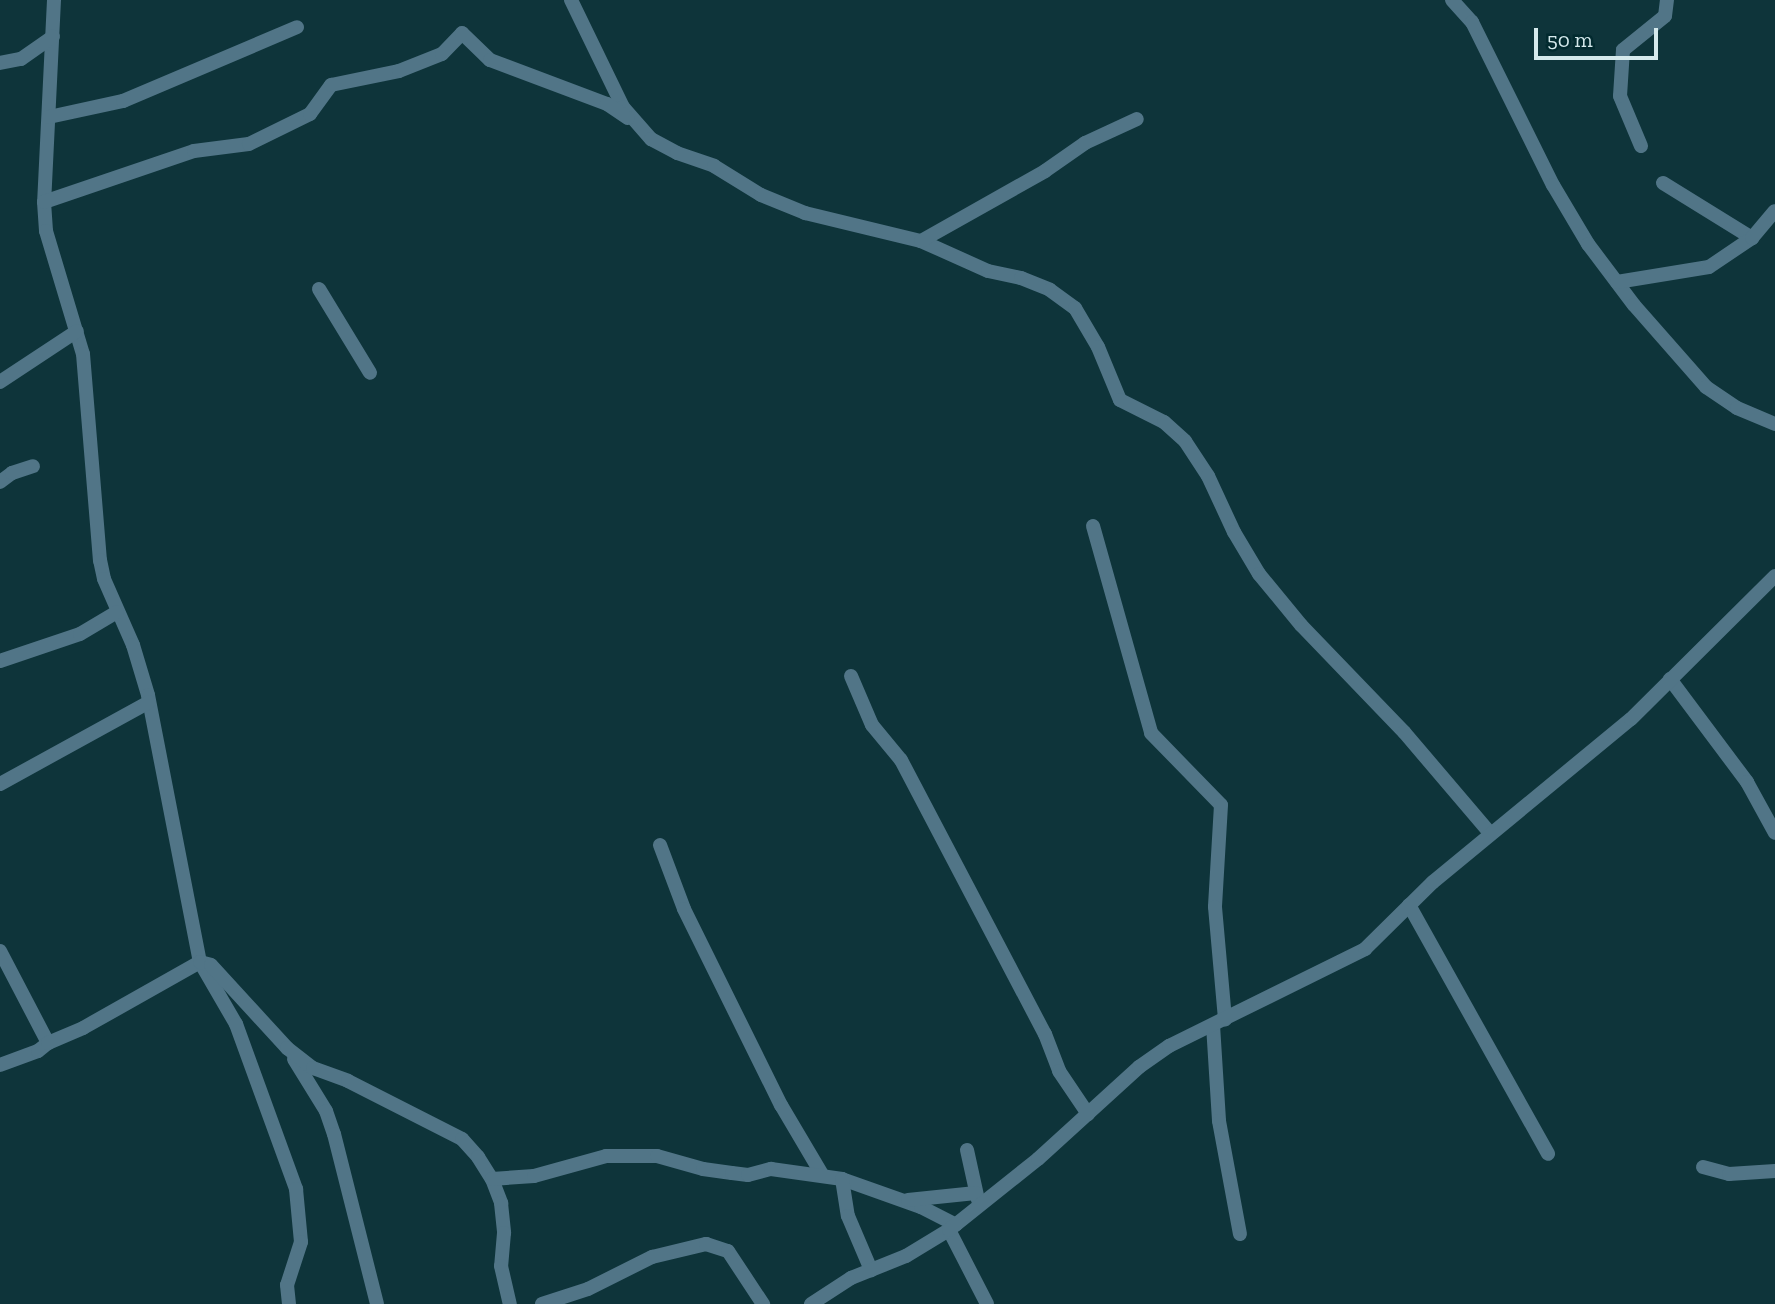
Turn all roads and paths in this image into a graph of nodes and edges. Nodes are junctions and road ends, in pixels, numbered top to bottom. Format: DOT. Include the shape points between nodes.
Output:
graph roads {
  1 [pos="54,0"];
  2 [pos="571,0"];
  3 [pos="1452,0"];
  4 [pos="1667,0"];
  5 [pos="297,27"];
  6 [pos="53,37"];
  7 [pos="0,63"];
  8 [pos="49,117"];
  9 [pos="1137,119"];
  10 [pos="634,122"];
  11 [pos="1641,146"];
  12 [pos="1663,183"];
  13 [pos="44,202"];
  14 [pos="1775,211"];
  15 [pos="1752,238"];
  16 [pos="921,241"];
  17 [pos="1617,282"];
  18 [pos="319,289"];
  19 [pos="77,331"];
  20 [pos="370,373"];
  21 [pos="0,382"];
  22 [pos="1775,424"];
  23 [pos="33,466"];
  24 [pos="0,482"];
  25 [pos="1093,526"];
  26 [pos="1775,576"];
  27 [pos="117,612"];
  28 [pos="0,661"];
  29 [pos="851,677"];
  30 [pos="1670,679"];
  31 [pos="149,702"];
  32 [pos="0,784"];
  33 [pos="1490,833"];
  34 [pos="1775,833"];
  35 [pos="660,845"];
  36 [pos="1409,905"];
  37 [pos="0,951"];
  38 [pos="200,962"];
  39 [pos="1219,1023"];
  40 [pos="48,1043"];
  41 [pos="287,1048"];
  42 [pos="0,1065"];
  43 [pos="1088,1114"];
  44 [pos="967,1150"];
  45 [pos="1548,1154"];
  46 [pos="1703,1167"];
  47 [pos="1775,1171"];
  48 [pos="823,1176"];
  49 [pos="492,1179"];
  50 [pos="842,1179"];
  51 [pos="978,1199"];
  52 [pos="904,1200"];
  53 [pos="953,1228"];
  54 [pos="1240,1234"];
  55 [pos="872,1270"];
  56 [pos="289,1304"];
  57 [pos="377,1304"];
  58 [pos="510,1304"];
  59 [pos="542,1304"];
  60 [pos="762,1304"];
  61 [pos="811,1304"];
  62 [pos="987,1304"];
  1 -- 6 [label="street"];
  2 -- 10 [label="street"];
  3 -- 17 [label="street" via="1472,22 1553,185"];
  4 -- 11 [label="street" via="1665,16 1623,50 1620,96"];
  5 -- 8 [label="street" via="123,101"];
  6 -- 7 [label="street" via="21,59"];
  6 -- 8 [label="street"];
  8 -- 13 [label="street"];
  9 -- 16 [label="street" via="1084,143 1045,171"];
  10 -- 13 [label="street" via="607,104 489,60 462,33 442,54 399,71 331,85 310,114 248,144 194,150"];
  10 -- 16 [label="street" via="651,139 714,166 761,195 805,213"];
  12 -- 15 [label="street"];
  13 -- 19 [label="street" via="46,231"];
  14 -- 15 [label="street"];
  15 -- 17 [label="street" via="1709,267"];
  16 -- 33 [label="street" via="988,271 1050,290 1075,308 1098,347 1120,400 1164,422 1185,441 1259,574"];
  17 -- 22 [label="street" via="1706,387 1737,408"];
  18 -- 20 [label="street"];
  19 -- 21 [label="street"];
  19 -- 27 [label="street" via="83,354 100,560"];
  23 -- 24 [label="street"];
  25 -- 39 [label="street" via="1151,733 1221,805 1215,907"];
  26 -- 30 [label="street"];
  27 -- 28 [label="street" via="80,635"];
  27 -- 31 [label="street" via="133,645"];
  29 -- 43 [label="street" via="872,724 901,760 1045,1034 1059,1071"];
  30 -- 33 [label="street" via="1631,719"];
  30 -- 34 [label="street" via="1747,782"];
  31 -- 32 [label="street"];
  31 -- 38 [label="street"];
  33 -- 36 [label="street"];
  35 -- 48 [label="street" via="684,909 781,1105"];
  36 -- 39 [label="street" via="1365,949"];
  36 -- 45 [label="street"];
  37 -- 40 [label="street"];
  38 -- 40 [label="street"];
  38 -- 41 [label="street" via="211,965"];
  38 -- 56 [label="street" via="236,1024 296,1189 302,1242 287,1285"];
  39 -- 43 [label="street" via="1139,1067"];
  39 -- 54 [label="street" via="1219,1121"];
  40 -- 42 [label="street"];
  41 -- 49 [label="street" via="313,1068 462,1139"];
  41 -- 57 [label="street" via="330,1122"];
  43 -- 51 [label="street"];
  44 -- 51 [label="street"];
  46 -- 47 [label="street" via="1729,1174"];
  48 -- 49 [label="street" via="771,1168 748,1175 657,1156 606,1156 534,1176"];
  48 -- 50 [label="street"];
  49 -- 58 [label="street" via="503,1216 500,1265"];
  50 -- 52 [label="street"];
  50 -- 55 [label="street" via="848,1216"];
  51 -- 52 [label="street"];
  51 -- 53 [label="street"];
  52 -- 53 [label="street"];
  53 -- 55 [label="street"];
  53 -- 62 [label="street"];
  55 -- 61 [label="street" via="841,1283"];
  59 -- 60 [label="street" via="588,1289 652,1257 706,1244 728,1251"];
}
